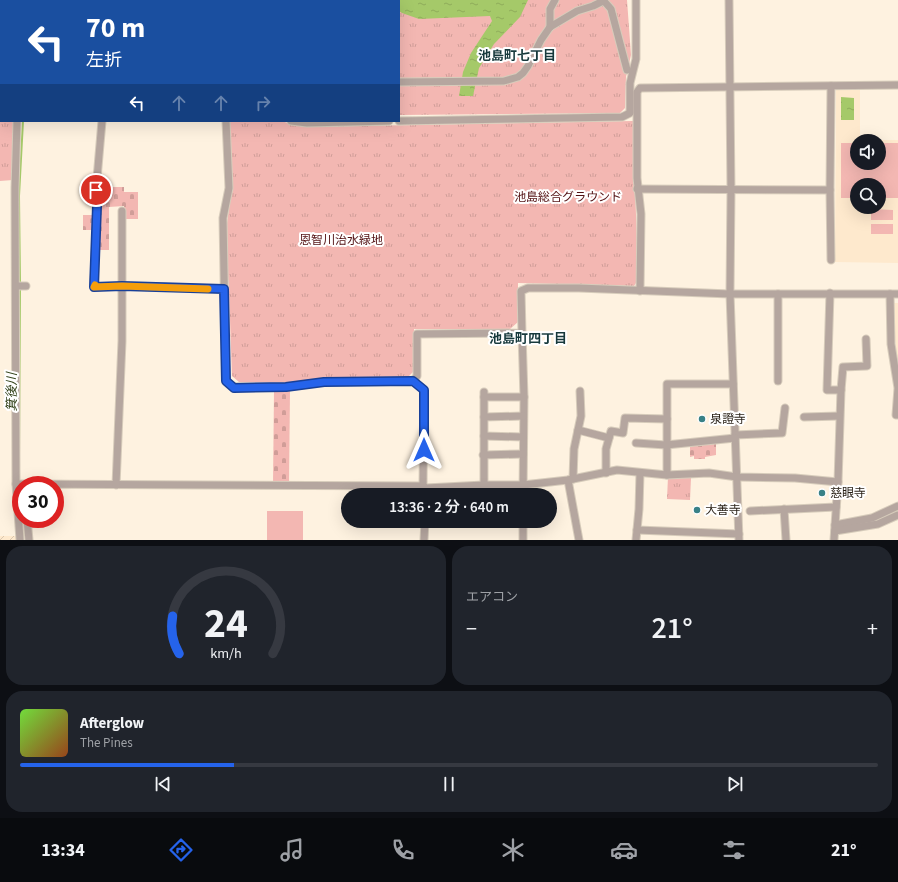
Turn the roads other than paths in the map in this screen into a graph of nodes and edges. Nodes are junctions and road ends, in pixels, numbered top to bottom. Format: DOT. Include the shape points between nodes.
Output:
graph roads {
  1 [pos="555,0"];
  2 [pos="636,0"];
  3 [pos="729,0"];
  4 [pos="604,1"];
  5 [pos="550,27"];
  6 [pos="627,70"];
  7 [pos="400,82"];
  8 [pos="898,85"];
  9 [pos="831,86"];
  10 [pos="730,87"];
  11 [pos="630,113"];
  12 [pos="637,119"];
  13 [pos="400,121"];
  14 [pos="17,122"];
  15 [pos="102,122"];
  16 [pos="226,122"];
  17 [pos="299,122"];
  18 [pos="348,122"];
  19 [pos="637,189"];
  20 [pos="731,190"];
  21 [pos="830,190"];
  22 [pos="122,211"];
  23 [pos="831,260"];
  24 [pos="16,286"];
  25 [pos="26,286"];
  26 [pos="122,286"];
  27 [pos="224,289"];
  28 [pos="640,291"];
  29 [pos="730,294"];
  30 [pos="778,294"];
  31 [pos="830,294"];
  32 [pos="890,294"];
  33 [pos="898,294"];
  34 [pos="522,333"];
  35 [pos="866,339"];
  36 [pos="413,381"];
  37 [pos="778,381"];
  38 [pos="733,384"];
  39 [pos="841,390"];
  40 [pos="580,391"];
  41 [pos="524,397"];
  42 [pos="785,408"];
  43 [pos="898,415"];
  44 [pos="523,416"];
  45 [pos="839,416"];
  46 [pos="484,417"];
  47 [pos="804,417"];
  48 [pos="667,419"];
  49 [pos="578,430"];
  50 [pos="484,436"];
  51 [pos="735,436"];
  52 [pos="523,437"];
  53 [pos="609,438"];
  54 [pos="636,443"];
  55 [pos="666,445"];
  56 [pos="524,454"];
  57 [pos="483,455"];
  58 [pos="606,473"];
  59 [pos="640,473"];
  60 [pos="667,474"];
  61 [pos="16,476"];
  62 [pos="737,477"];
  63 [pos="570,479"];
  64 [pos="838,482"];
  65 [pos="64,484"];
  66 [pos="484,485"];
  67 [pos="116,486"];
  68 [pos="523,486"];
  69 [pos="341,488"];
  70 [pos="425,488"];
  71 [pos="440,488"];
  72 [pos="898,506"];
  73 [pos="836,507"];
  74 [pos="784,509"];
  75 [pos="750,511"];
  76 [pos="898,515"];
  77 [pos="19,528"];
  78 [pos="28,528"];
  79 [pos="425,528"];
  80 [pos="523,528"];
  81 [pos="835,528"];
  82 [pos="637,530"];
  83 [pos="696,537"];
  84 [pos="739,537"];
  85 [pos="20,540"];
  86 [pos="29,540"];
  87 [pos="424,540"];
  88 [pos="523,540"];
  89 [pos="578,540"];
  90 [pos="636,540"];
  91 [pos="786,540"];
  92 [pos="834,540"];
  1 -- 5 [label="street" via="550,9"];
  2 -- 11 [label="street" via="636,58 630,82"];
  3 -- 10 [label="street"];
  4 -- 5 [label="street" via="577,11"];
  4 -- 6 [label="street" via="611,9"];
  5 -- 7 [label="street" via="528,66 518,77 504,81"];
  8 -- 9 [label="street"];
  9 -- 10 [label="street"];
  9 -- 21 [label="street"];
  10 -- 12 [label="street" via="640,88 637,92"];
  10 -- 20 [label="street"];
  11 -- 12 [label="street"];
  11 -- 13 [label="street" via="616,118"];
  12 -- 19 [label="street"];
  14 -- 24 [label="street"];
  15 -- 26 [label="street" via="96,190 94,287"];
  16 -- 27 [label="street" via="228,188 223,218"];
  17 -- 18 [label="street"];
  19 -- 20 [label="street"];
  19 -- 28 [label="street" via="641,214"];
  20 -- 21 [label="street"];
  20 -- 29 [label="street"];
  21 -- 23 [label="street"];
  22 -- 26 [label="street"];
  24 -- 25 [label="street"];
  24 -- 61 [label="street"];
  26 -- 27 [label="street"];
  26 -- 67 [label="street"];
  27 -- 36 [label="street" via="226,381 234,388 286,387 324,382"];
  28 -- 29 [label="street"];
  28 -- 34 [label="street" via="528,288 521,291"];
  29 -- 30 [label="street"];
  29 -- 38 [label="street"];
  30 -- 31 [label="street"];
  30 -- 37 [label="street"];
  31 -- 32 [label="street"];
  31 -- 39 [label="street" via="827,390"];
  32 -- 33 [label="street"];
  32 -- 43 [label="street" via="890,344 898,388"];
  34 -- 36 [label="street" via="418,334 417,376"];
  34 -- 41 [label="street"];
  35 -- 39 [label="street" via="867,366 842,367"];
  36 -- 70 [label="street" via="424,390"];
  38 -- 48 [label="street" via="667,384"];
  38 -- 51 [label="street"];
  39 -- 45 [label="street"];
  40 -- 49 [label="street" via="581,416"];
  41 -- 44 [label="street"];
  41 -- 46 [label="street" via="484,394"];
  42 -- 51 [label="street" via="782,433"];
  44 -- 46 [label="street"];
  44 -- 52 [label="street"];
  45 -- 47 [label="street"];
  45 -- 64 [label="street"];
  46 -- 50 [label="street"];
  48 -- 53 [label="street" via="625,418 623,433 611,431"];
  48 -- 55 [label="street"];
  49 -- 53 [label="street"];
  49 -- 63 [label="street"];
  50 -- 52 [label="street"];
  50 -- 57 [label="street"];
  51 -- 55 [label="street"];
  51 -- 62 [label="street"];
  52 -- 56 [label="street"];
  53 -- 58 [label="street"];
  54 -- 55 [label="street"];
  55 -- 60 [label="street"];
  56 -- 57 [label="street"];
  56 -- 68 [label="street"];
  57 -- 66 [label="street"];
  58 -- 59 [label="street" via="617,470"];
  58 -- 63 [label="street"];
  59 -- 60 [label="street"];
  59 -- 82 [label="street"];
  60 -- 62 [label="street"];
  62 -- 64 [label="street"];
  62 -- 84 [label="street"];
  63 -- 68 [label="street"];
  63 -- 89 [label="street"];
  64 -- 73 [label="street"];
  65 -- 67 [label="street"];
  66 -- 68 [label="street"];
  66 -- 71 [label="street"];
  67 -- 69 [label="street"];
  72 -- 81 [label="street" via="872,518"];
  73 -- 74 [label="street"];
  73 -- 81 [label="street"];
  74 -- 75 [label="street"];
  74 -- 91 [label="street"];
  76 -- 81 [label="street" via="878,524"];
  77 -- 85 [label="street"];
  78 -- 86 [label="street"];
  79 -- 87 [label="street"];
  80 -- 88 [label="street"];
  81 -- 92 [label="street"];
  82 -- 83 [label="street"];
  82 -- 90 [label="street"];
  83 -- 84 [label="street"];
}
